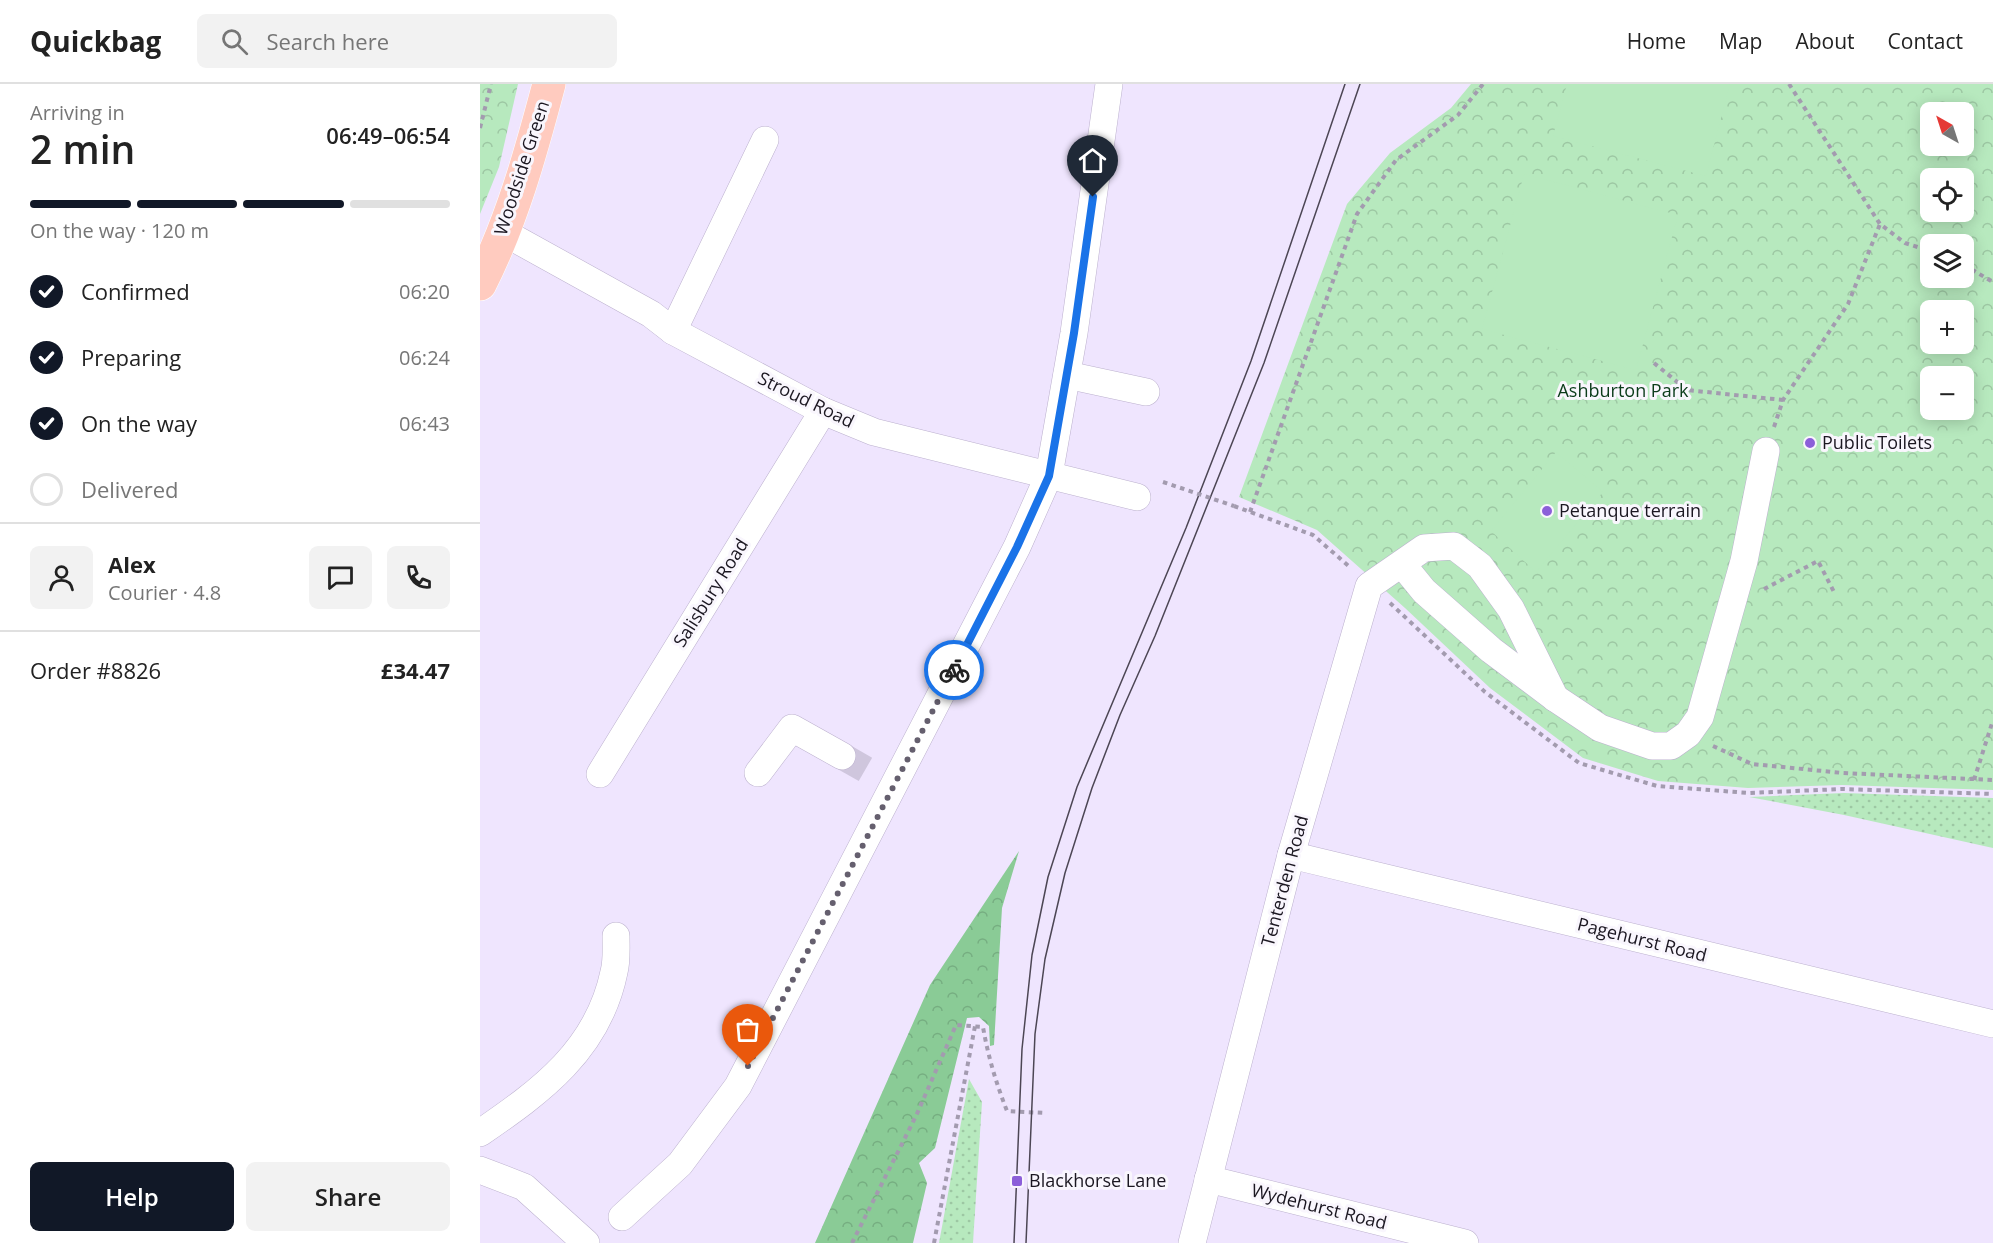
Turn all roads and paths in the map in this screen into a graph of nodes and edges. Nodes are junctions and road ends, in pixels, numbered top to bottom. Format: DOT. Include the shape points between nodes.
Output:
graph roads {
  1 [pos="491,84"];
  2 [pos="549,84"];
  3 [pos="1109,84"];
  4 [pos="1483,84"];
  5 [pos="1789,84"];
  6 [pos="480,128"];
  7 [pos="765,140"];
  8 [pos="1880,224"];
  9 [pos="502,232"];
  10 [pos="1920,247"];
  11 [pos="1974,271"];
  12 [pos="1993,282"];
  13 [pos="480,284"];
  14 [pos="673,331"];
  15 [pos="1654,363"];
  16 [pos="1067,375"];
  17 [pos="1146,392"];
  18 [pos="1783,400"];
  19 [pos="823,411"];
  20 [pos="1766,451"];
  21 [pos="1049,476"];
  22 [pos="1163,482"];
  23 [pos="1137,497"];
  24 [pos="1250,512"];
  25 [pos="1402,564"];
  26 [pos="1369,586"];
  27 [pos="1835,594"];
  28 [pos="1731,605"];
  29 [pos="1555,698"];
  30 [pos="1993,720"];
  31 [pos="1688,734"];
  32 [pos="842,756"];
  33 [pos="758,773"];
  34 [pos="600,774"];
  35 [pos="1974,780"];
  36 [pos="1993,780"];
  37 [pos="1291,855"];
  38 [pos="616,936"];
  39 [pos="1993,1024"];
  40 [pos="975,1026"];
  41 [pos="1045,1113"];
  42 [pos="480,1133"];
  43 [pos="480,1170"];
  44 [pos="1208,1179"];
  45 [pos="622,1217"];
  46 [pos="1421,1238"];
  47 [pos="586,1243"];
  48 [pos="852,1243"];
  49 [pos="934,1243"];
  50 [pos="1192,1243"];
  51 [pos="1465,1243"];
  1 -- 6 [label="path"];
  2 -- 9 [label="main road, Woodside Green" via="523,177"];
  3 -- 16 [label="street"];
  4 -- 24 [label="path" via="1458,116 1396,160 1357,214"];
  5 -- 8 [label="path"];
  7 -- 14 [label="street"];
  8 -- 10 [label="path" via="1905,243"];
  8 -- 18 [label="path" via="1848,304"];
  9 -- 13 [label="main road, Woodside Green"];
  9 -- 14 [label="street, Stroud Road" via="651,314"];
  11 -- 12 [label="path"];
  14 -- 19 [label="street, Stroud Road"];
  15 -- 18 [label="path" via="1687,390"];
  16 -- 17 [label="street"];
  16 -- 21 [label="street"];
  18 -- 20 [label="path"];
  19 -- 21 [label="street, Stroud Road" via="874,432"];
  19 -- 34 [label="street, Salisbury Road"];
  20 -- 28 [label="street"];
  21 -- 23 [label="street, Stroud Road"];
  21 -- 45 [label="street" via="1017,547 886,780 738,1086 680,1164"];
  22 -- 24 [label="path, bridge"];
  24 -- 26 [label="path" via="1313,536"];
  25 -- 26 [label="street"];
  25 -- 29 [label="street" via="1424,591 1482,643"];
  25 -- 29 [label="street" via="1424,548 1454,546 1480,566 1511,609"];
  26 -- 37 [label="street, Tenterden Road"];
  27 -- 28 [label="path" via="1818,561"];
  28 -- 31 [label="street" via="1700,717"];
  29 -- 31 [label="street" via="1600,728 1652,746 1671,746"];
  30 -- 35 [label="path"];
  31 -- 35 [label="path" via="1752,764"];
  32 -- 33 [label="street" via="792,728"];
  35 -- 36 [label="path"];
  37 -- 39 [label="street, Pagehurst Road"];
  37 -- 44 [label="street, Tenterden Road"];
  38 -- 42 [label="street" via="615,971 589,1038 552,1078"];
  40 -- 41 [label="path" via="983,1027 1007,1111"];
  40 -- 48 [label="path" via="956,1025 916,1116"];
  40 -- 49 [label="path"];
  43 -- 47 [label="street" via="524,1187"];
  44 -- 46 [label="street, Wydehurst Road"];
  44 -- 50 [label="street, Tenterden Road"];
  46 -- 51 [label="street, Wydehurst Road"];
}
